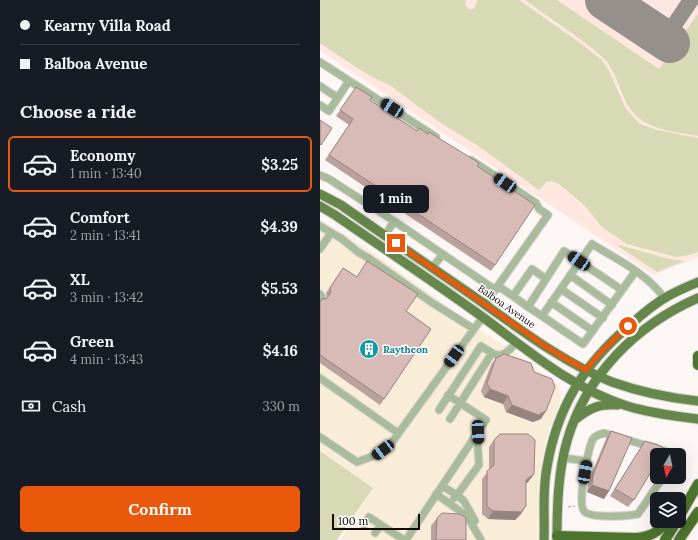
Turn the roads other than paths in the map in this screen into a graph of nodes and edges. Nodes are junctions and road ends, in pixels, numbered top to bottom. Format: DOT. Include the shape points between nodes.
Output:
graph roads {
  1 [pos="320,62"];
  2 [pos="349,81"];
  3 [pos="320,86"];
  4 [pos="338,98"];
  5 [pos="320,105"];
  6 [pos="442,141"];
  7 [pos="466,157"];
  8 [pos="320,176"];
  9 [pos="320,194"];
  10 [pos="320,206"];
  11 [pos="360,218"];
  12 [pos="394,221"];
  13 [pos="320,226"];
  14 [pos="354,228"];
  15 [pos="331,233"];
  16 [pos="385,236"];
  17 [pos="320,249"];
  18 [pos="442,254"];
  19 [pos="579,261"];
  20 [pos="432,268"];
  21 [pos="635,272"];
  22 [pos="570,275"];
  23 [pos="546,279"];
  24 [pos="698,282"];
  25 [pos="561,288"];
  26 [pos="494,289"];
  27 [pos="622,290"];
  28 [pos="320,294"];
  29 [pos="513,296"];
  30 [pos="664,298"];
  31 [pos="698,298"];
  32 [pos="320,300"];
  33 [pos="551,302"];
  34 [pos="484,304"];
  35 [pos="612,305"];
  36 [pos="528,307"];
  37 [pos="542,316"];
  38 [pos="482,317"];
  39 [pos="603,318"];
  40 [pos="474,329"];
  41 [pos="520,329"];
  42 [pos="593,331"];
  43 [pos="516,343"];
  44 [pos="492,353"];
  45 [pos="698,356"];
  46 [pos="698,365"];
  47 [pos="586,370"];
  48 [pos="599,376"];
  49 [pos="320,378"];
  50 [pos="577,383"];
  51 [pos="589,390"];
  52 [pos="448,395"];
  53 [pos="698,401"];
  54 [pos="460,403"];
  55 [pos="625,405"];
  56 [pos="439,410"];
  57 [pos="450,418"];
  58 [pos="574,420"];
  59 [pos="698,420"];
  60 [pos="478,432"];
  61 [pos="398,433"];
  62 [pos="320,437"];
  63 [pos="655,448"];
  64 [pos="563,458"];
  65 [pos="587,461"];
  66 [pos="658,484"];
  67 [pos="698,484"];
  68 [pos="442,486"];
  69 [pos="436,494"];
  70 [pos="456,495"];
  71 [pos="686,499"];
  72 [pos="449,502"];
  73 [pos="686,505"];
  74 [pos="698,512"];
  75 [pos="364,525"];
  76 [pos="381,525"];
  77 [pos="661,528"];
  78 [pos="672,528"];
  79 [pos="376,533"];
  80 [pos="393,537"];
  81 [pos="554,539"];
  82 [pos="405,540"];
  83 [pos="481,540"];
  84 [pos="544,540"];
  85 [pos="665,540"];
  86 [pos="679,540"];
  1 -- 2 [label="lane"];
  2 -- 4 [label="lane"];
  2 -- 6 [label="lane"];
  3 -- 4 [label="lane"];
  4 -- 5 [label="lane" via="329,111"];
  7 -- 26 [label="lane" via="536,203 539,209 548,215"];
  8 -- 12 [label="lane" via="329,179"];
  9 -- 11 [label="main road, Balboa Avenue"];
  10 -- 14 [label="main road"];
  11 -- 14 [label="lane"];
  11 -- 16 [label="main road, Balboa Avenue"];
  12 -- 16 [label="lane"];
  12 -- 18 [label="lane"];
  13 -- 15 [label="lane"];
  14 -- 38 [label="main road"];
  15 -- 17 [label="lane"];
  15 -- 40 [label="lane"];
  16 -- 20 [label="main road, Balboa Avenue"];
  18 -- 20 [label="lane"];
  18 -- 26 [label="lane"];
  19 -- 21 [label="lane" via="592,244"];
  19 -- 22 [label="lane"];
  19 -- 23 [label="lane" via="564,251"];
  19 -- 27 [label="lane"];
  20 -- 34 [label="main road, Balboa Avenue"];
  21 -- 27 [label="lane"];
  21 -- 30 [label="lane"];
  22 -- 25 [label="lane"];
  22 -- 35 [label="lane"];
  23 -- 29 [label="lane" via="532,269"];
  23 -- 36 [label="lane"];
  24 -- 30 [label="main road"];
  25 -- 33 [label="lane"];
  25 -- 39 [label="lane"];
  26 -- 29 [label="lane" via="501,288"];
  26 -- 34 [label="lane"];
  27 -- 35 [label="lane"];
  28 -- 32 [label="lane"];
  29 -- 36 [label="lane"];
  30 -- 47 [label="main road" via="620,333"];
  31 -- 48 [label="main road" via="671,311 630,340"];
  33 -- 37 [label="lane"];
  33 -- 42 [label="lane"];
  34 -- 41 [label="main road, Balboa Avenue"];
  35 -- 39 [label="lane"];
  36 -- 37 [label="lane"];
  37 -- 42 [label="lane" via="583,344"];
  38 -- 40 [label="lane"];
  38 -- 41 [label="main road" via="487,314"];
  38 -- 43 [label="main road"];
  39 -- 42 [label="lane"];
  40 -- 61 [label="lane"];
  41 -- 47 [label="main road, Balboa Avenue"];
  43 -- 44 [label="lane" via="504,355"];
  43 -- 50 [label="main road"];
  44 -- 52 [label="lane" via="481,346"];
  44 -- 54 [label="lane"];
  45 -- 46 [label="highway"];
  47 -- 48 [label="main road, Balboa Avenue"];
  47 -- 50 [label="main road"];
  48 -- 51 [label="main road"];
  48 -- 53 [label="main road, Balboa Avenue" via="639,390"];
  49 -- 61 [label="lane"];
  50 -- 51 [label="main road"];
  50 -- 84 [label="main road" via="554,434 546,467"];
  51 -- 55 [label="main road"];
  51 -- 58 [label="main road"];
  52 -- 54 [label="lane"];
  52 -- 56 [label="lane"];
  54 -- 57 [label="lane"];
  54 -- 60 [label="lane" via="486,420"];
  55 -- 58 [label="main road" via="594,406"];
  55 -- 59 [label="main road"];
  58 -- 64 [label="main road"];
  60 -- 68 [label="lane"];
  60 -- 70 [label="lane" via="479,464"];
  61 -- 62 [label="lane" via="390,445 376,455 357,462"];
  63 -- 65 [label="lane" via="604,433 594,438"];
  64 -- 65 [label="lane"];
  64 -- 81 [label="main road"];
  65 -- 66 [label="lane" via="581,505 587,514 593,516 638,514"];
  67 -- 71 [label="highway"];
  67 -- 73 [label="highway"];
  68 -- 69 [label="lane"];
  68 -- 70 [label="lane"];
  69 -- 72 [label="lane"];
  69 -- 82 [label="lane"];
  70 -- 72 [label="lane"];
  70 -- 83 [label="lane" via="464,501 479,528"];
  72 -- 83 [label="lane" via="467,516"];
  74 -- 86 [label="highway"];
  75 -- 76 [label="lane" via="369,517"];
  76 -- 79 [label="lane"];
  76 -- 80 [label="lane"];
  77 -- 81 [label="highway" via="648,536 636,538"];
  78 -- 85 [label="highway"];
  80 -- 82 [label="lane"];
}
